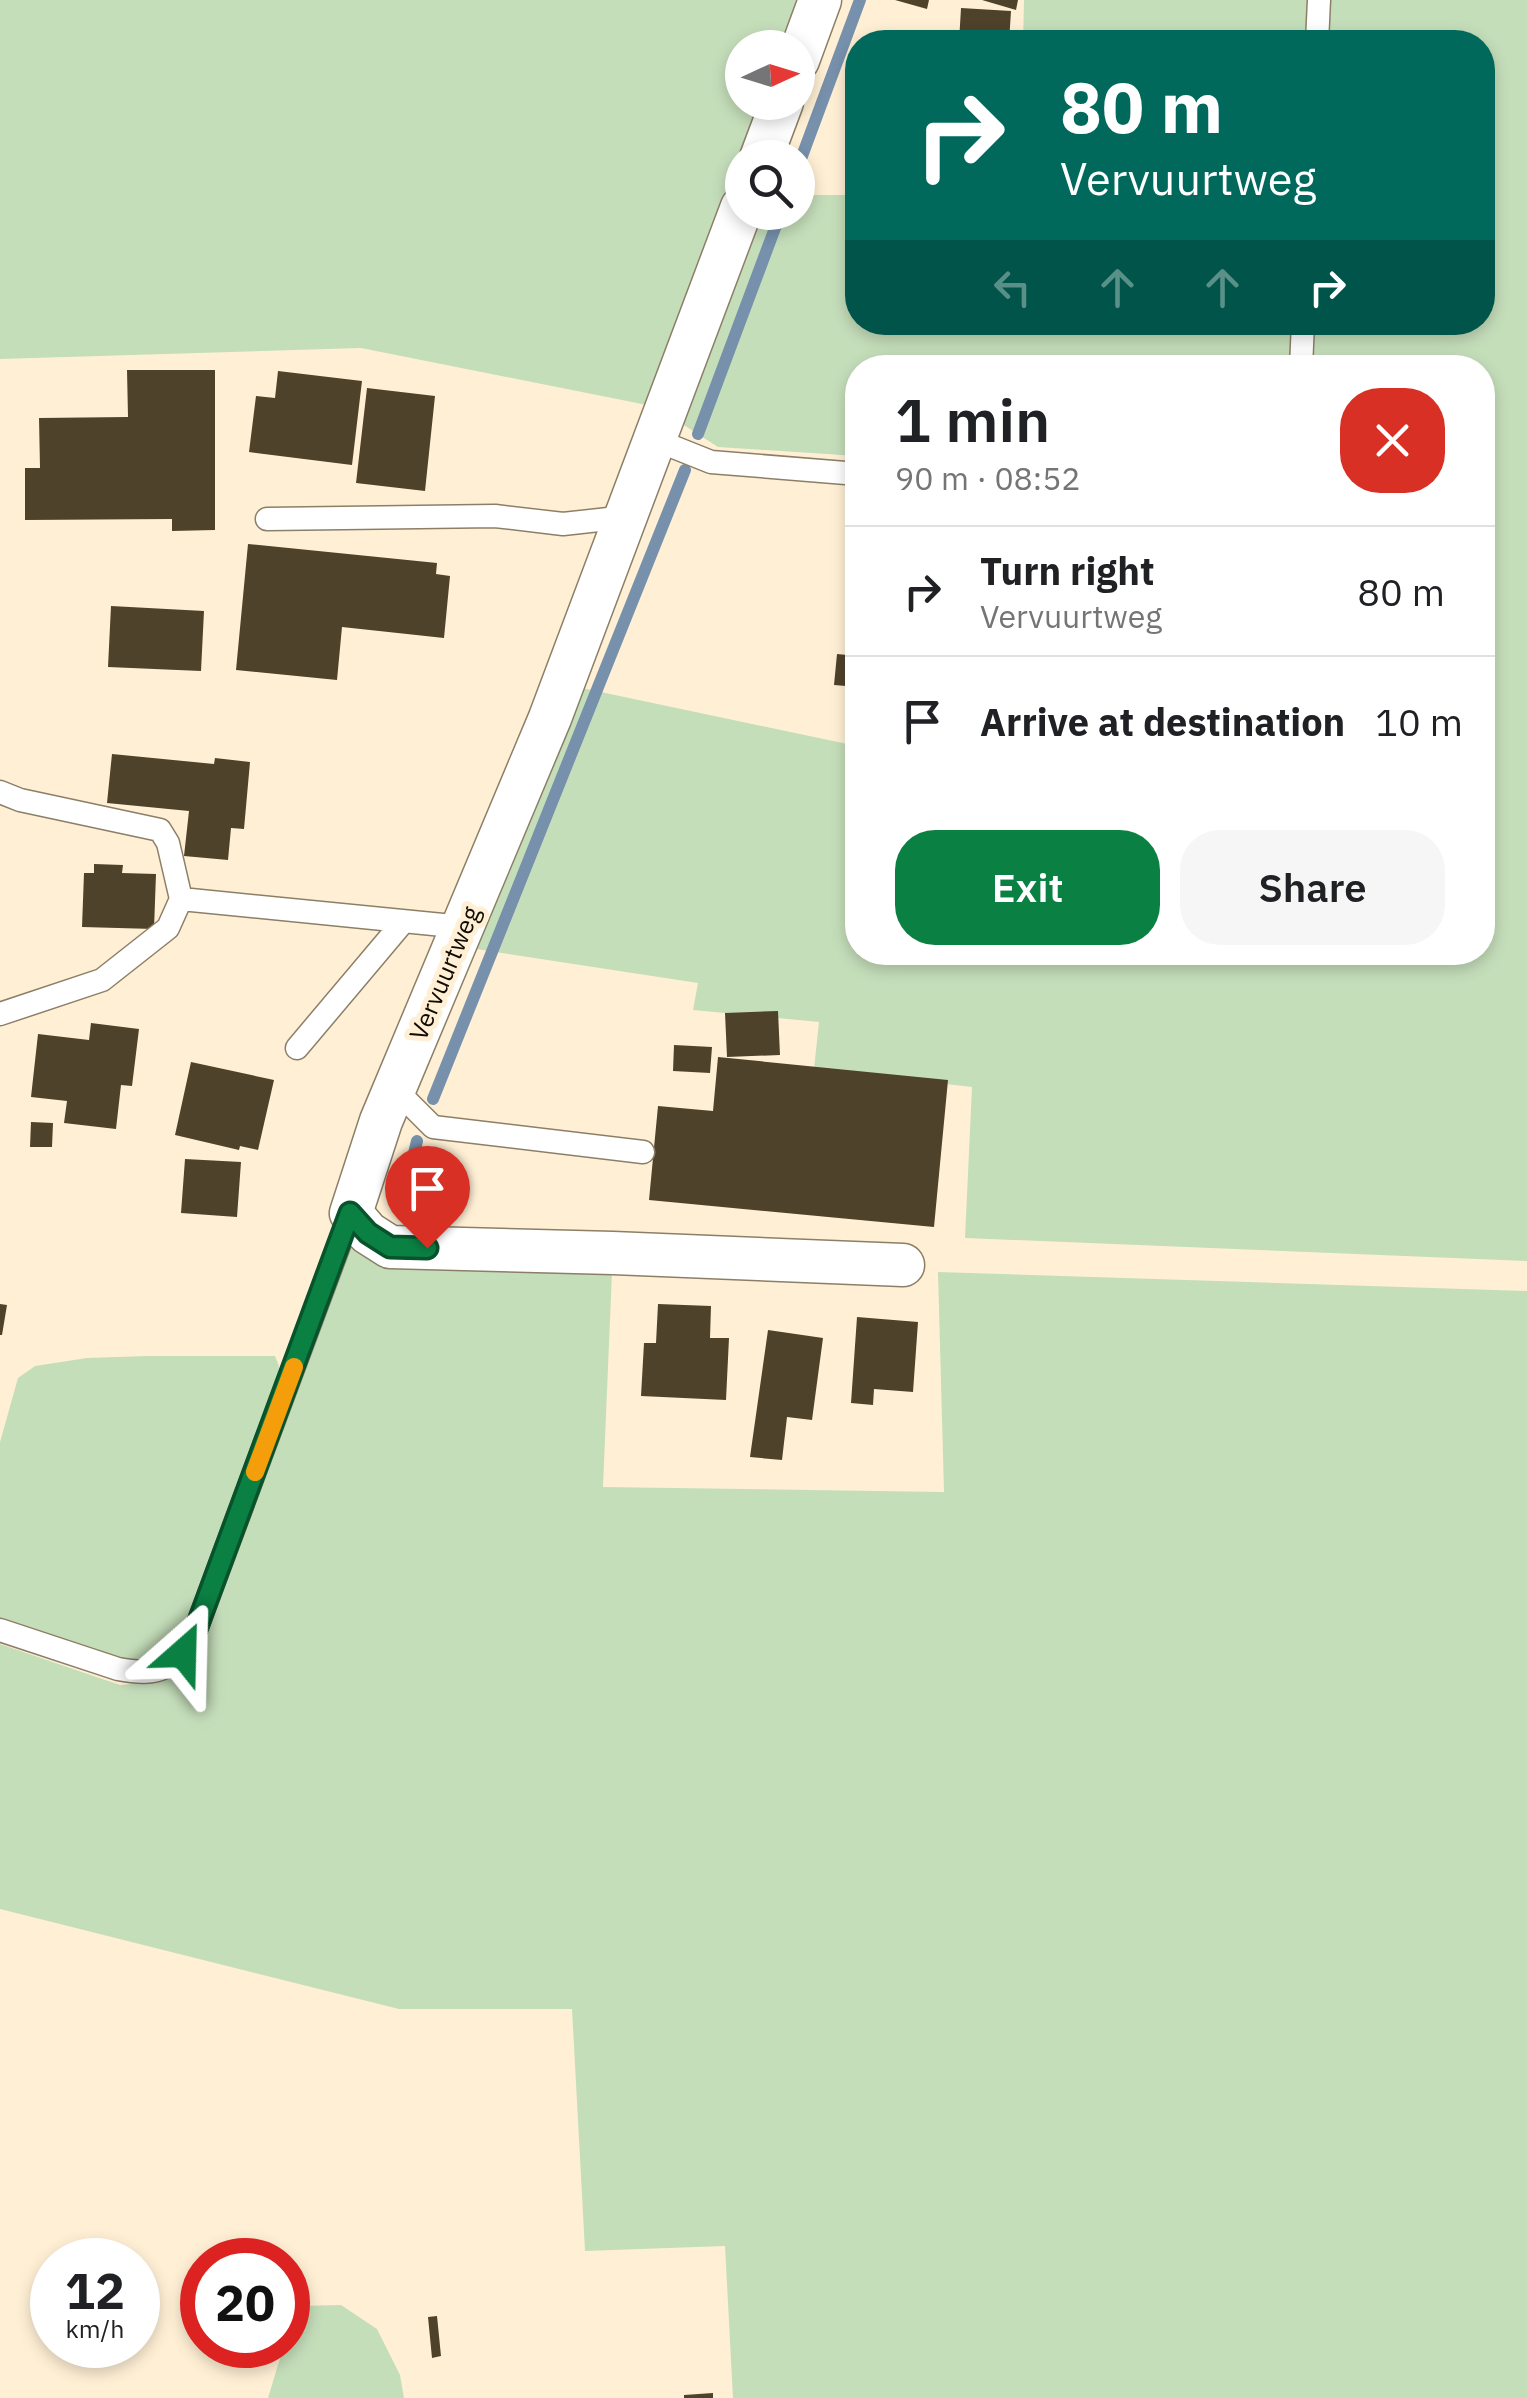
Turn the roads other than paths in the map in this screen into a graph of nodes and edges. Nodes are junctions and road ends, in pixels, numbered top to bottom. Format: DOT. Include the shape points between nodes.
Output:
graph roads {
  1 [pos="820,0"];
  2 [pos="1319,0"];
  3 [pos="809,30"];
  4 [pos="1318,30"];
  5 [pos="733,230"];
  6 [pos="656,440"];
  7 [pos="845,473"];
  8 [pos="626,517"];
  9 [pos="267,519"];
  10 [pos="0,792"];
  11 [pos="181,899"];
  12 [pos="404,922"];
  13 [pos="463,928"];
  14 [pos="0,1014"];
  15 [pos="297,1048"];
  16 [pos="395,1089"];
  17 [pos="643,1152"];
  18 [pos="350,1213"];
  19 [pos="902,1265"];
  20 [pos="0,1630"];
  1 -- 3 [label="street"];
  2 -- 4 [label="lane"];
  5 -- 6 [label="street, Vervuurtweg"];
  6 -- 7 [label="lane" via="711,462"];
  6 -- 8 [label="street, Vervuurtweg"];
  8 -- 9 [label="lane" via="564,524 494,516"];
  8 -- 13 [label="street, Vervuurtweg"];
  10 -- 11 [label="lane" via="160,830"];
  11 -- 12 [label="lane"];
  11 -- 14 [label="lane" via="168,928 102,980"];
  12 -- 13 [label="lane"];
  12 -- 15 [label="lane"];
  13 -- 16 [label="street, Vervuurtweg"];
  16 -- 17 [label="lane" via="432,1127"];
  16 -- 18 [label="street, Vervuurtweg"];
  18 -- 19 [label="street" via="390,1247"];
  18 -- 20 [label="lane" via="183,1653 157,1672 137,1673"];
}
